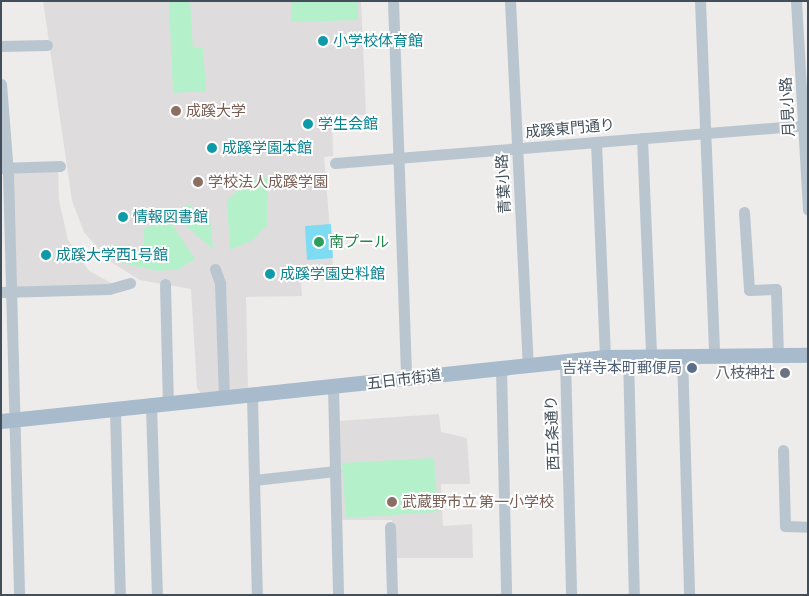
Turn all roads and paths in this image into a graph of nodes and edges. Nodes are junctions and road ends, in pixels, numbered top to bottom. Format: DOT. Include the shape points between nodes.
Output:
graph roads {
  1 [pos="393,1"];
  2 [pos="510,1"];
  3 [pos="700,1"];
  4 [pos="796,1"];
  5 [pos="1,46"];
  6 [pos="47,46"];
  7 [pos="1,84"];
  8 [pos="806,125"];
  9 [pos="706,133"];
  10 [pos="642,138"];
  11 [pos="596,142"];
  12 [pos="516,148"];
  13 [pos="397,157"];
  14 [pos="335,163"];
  15 [pos="60,166"];
  16 [pos="4,168"];
  17 [pos="808,210"];
  18 [pos="744,212"];
  19 [pos="216,269"];
  20 [pos="130,283"];
  21 [pos="165,284"];
  22 [pos="6,291"];
  23 [pos="682,355"];
  24 [pos="714,355"];
  25 [pos="778,355"];
  26 [pos="808,355"];
  27 [pos="628,356"];
  28 [pos="651,356"];
  29 [pos="605,357"];
  30 [pos="565,361"];
  31 [pos="528,365"];
  32 [pos="501,368"];
  33 [pos="406,379"];
  34 [pos="333,387"];
  35 [pos="252,396"];
  36 [pos="224,399"];
  37 [pos="168,405"];
  38 [pos="151,406"];
  39 [pos="115,410"];
  40 [pos="8,421"];
  41 [pos="783,450"];
  42 [pos="336,471"];
  43 [pos="254,480"];
  44 [pos="390,527"];
  45 [pos="808,527"];
  46 [pos="19,595"];
  47 [pos="120,595"];
  48 [pos="157,595"];
  49 [pos="257,595"];
  50 [pos="338,595"];
  51 [pos="392,595"];
  52 [pos="506,595"];
  53 [pos="571,595"];
  54 [pos="634,595"];
  55 [pos="689,595"];
  1 -- 13 [label="street"];
  2 -- 12 [label="street, 青葉小路"];
  3 -- 9 [label="street"];
  4 -- 8 [label="street, 月見小路"];
  5 -- 6 [label="street"];
  7 -- 16 [label="street"];
  8 -- 9 [label="street, 成蹊東門通り"];
  8 -- 17 [label="street, 月見小路"];
  9 -- 10 [label="street, 成蹊東門通り"];
  9 -- 24 [label="street"];
  10 -- 11 [label="street, 成蹊東門通り"];
  10 -- 28 [label="street"];
  11 -- 12 [label="street, 成蹊東門通り"];
  11 -- 29 [label="street"];
  12 -- 13 [label="street, 成蹊東門通り"];
  12 -- 31 [label="street, 青葉小路"];
  13 -- 14 [label="street, 成蹊東門通り"];
  13 -- 33 [label="street"];
  15 -- 16 [label="street"];
  16 -- 22 [label="street"];
  18 -- 25 [label="street" via="749,290 776,289"];
  19 -- 36 [label="street" via="220,283"];
  20 -- 22 [label="street" via="109,289"];
  21 -- 37 [label="street"];
  22 -- 40 [label="street"];
  23 -- 24 [label="main road, 五日市街道"];
  23 -- 28 [label="main road, 五日市街道"];
  23 -- 55 [label="street"];
  24 -- 25 [label="main road, 五日市街道"];
  25 -- 26 [label="main road, 五日市街道"];
  27 -- 28 [label="main road, 五日市街道"];
  27 -- 29 [label="main road, 五日市街道"];
  27 -- 54 [label="street"];
  29 -- 30 [label="main road, 五日市街道"];
  30 -- 31 [label="main road, 五日市街道"];
  30 -- 53 [label="street, 西五条通り"];
  31 -- 32 [label="main road, 五日市街道"];
  32 -- 33 [label="main road, 五日市街道"];
  32 -- 52 [label="street"];
  33 -- 34 [label="main road, 五日市街道"];
  34 -- 35 [label="main road, 五日市街道"];
  34 -- 42 [label="street"];
  35 -- 36 [label="main road, 五日市街道"];
  35 -- 43 [label="street"];
  36 -- 37 [label="main road, 五日市街道"];
  37 -- 38 [label="main road, 五日市街道"];
  38 -- 39 [label="main road, 五日市街道"];
  38 -- 48 [label="street"];
  39 -- 40 [label="main road, 五日市街道"];
  39 -- 47 [label="street"];
  40 -- 46 [label="street"];
  41 -- 45 [label="street" via="785,526"];
  42 -- 43 [label="street"];
  42 -- 50 [label="street"];
  43 -- 49 [label="street"];
  44 -- 51 [label="street"];
}
